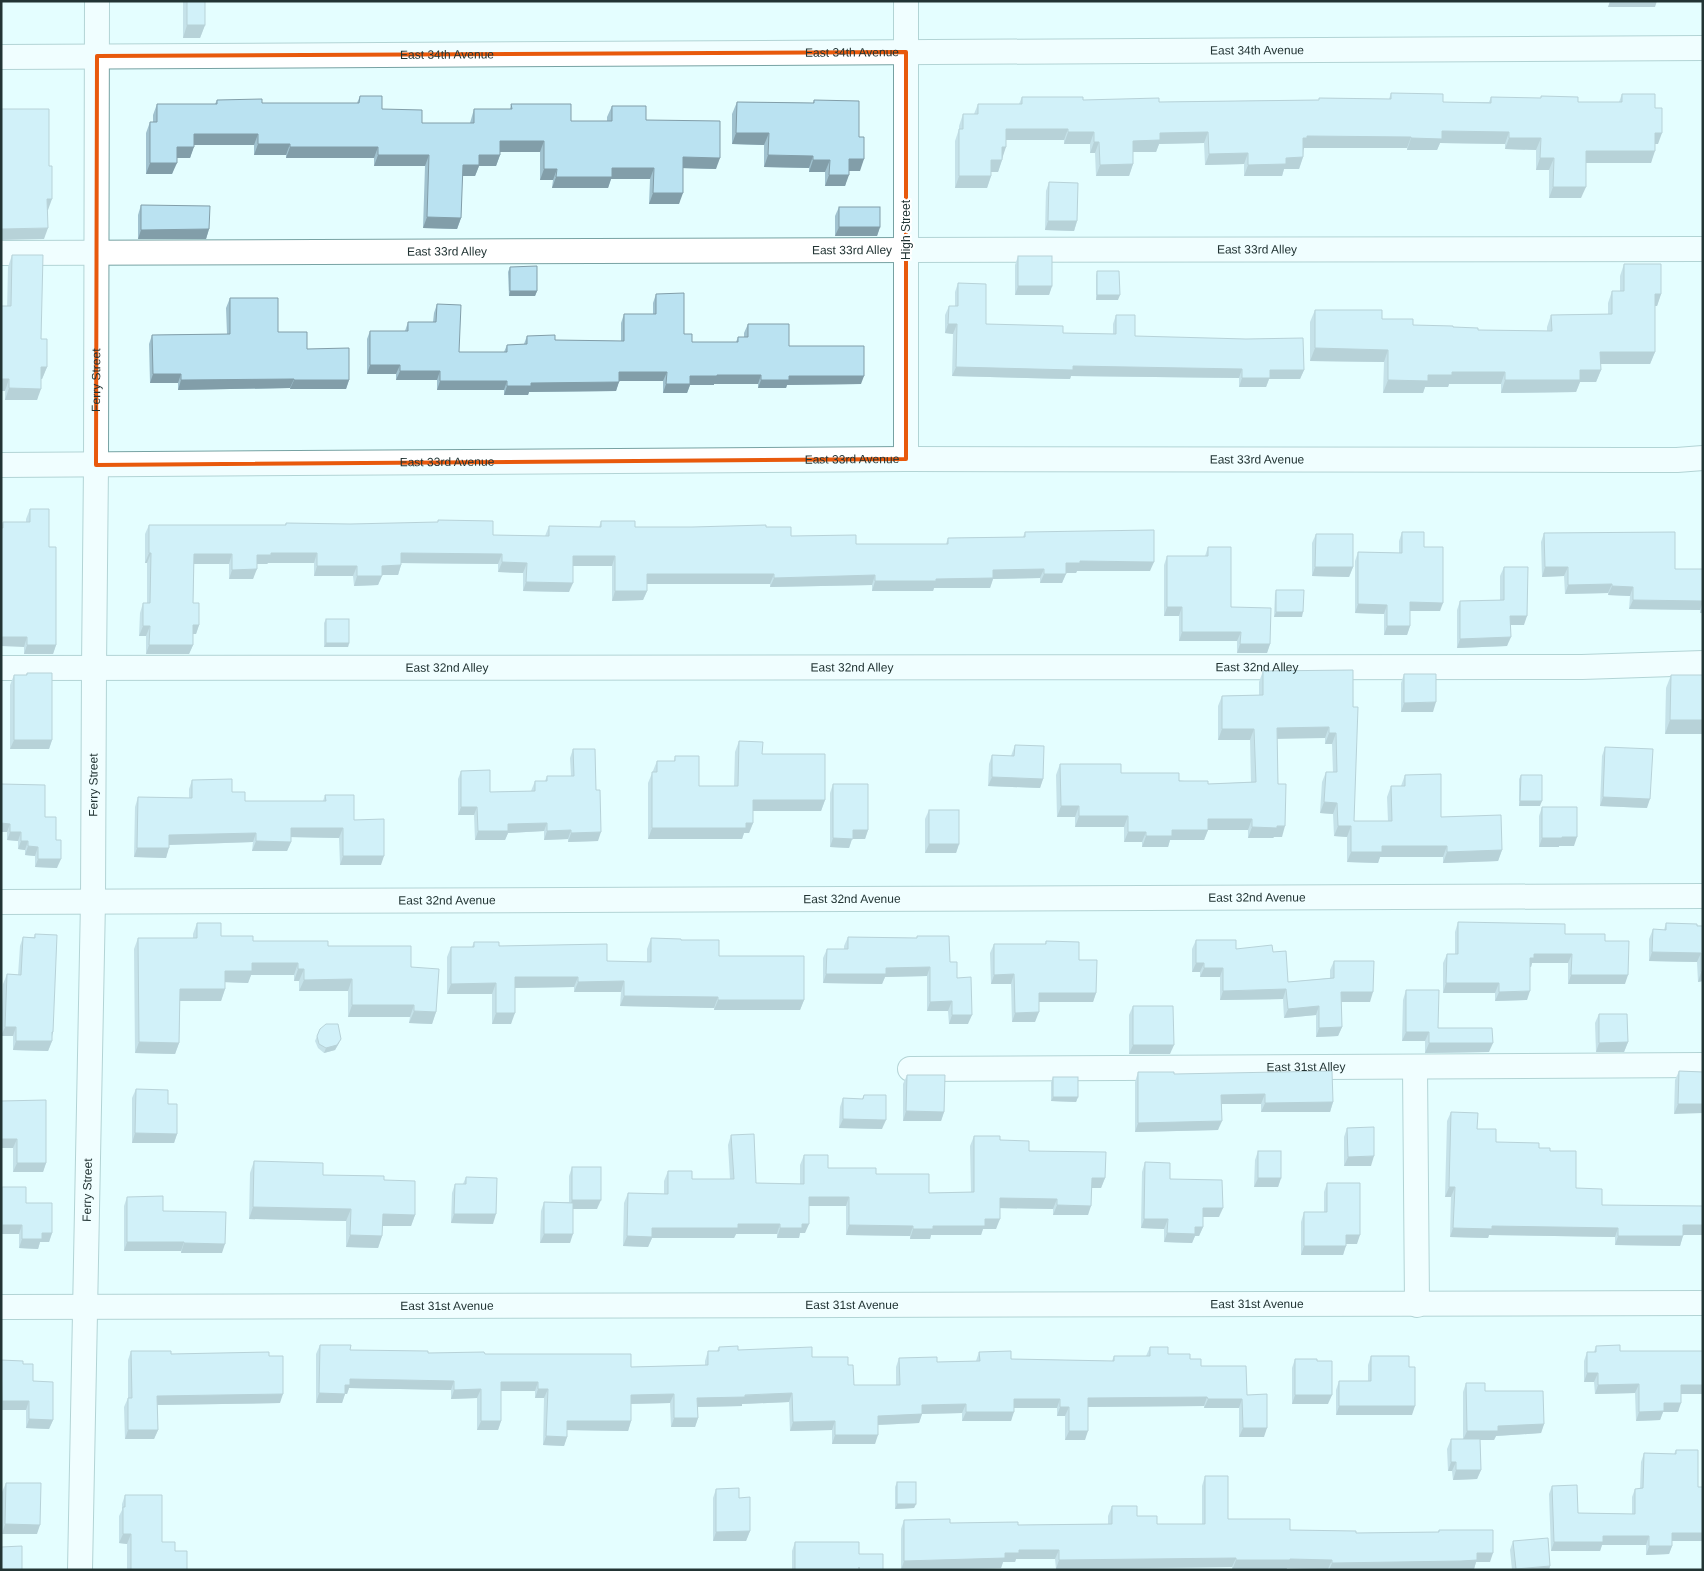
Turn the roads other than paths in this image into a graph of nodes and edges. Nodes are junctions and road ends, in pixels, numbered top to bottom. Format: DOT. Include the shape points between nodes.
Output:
graph roads {
  1 [pos="97,1"];
  2 [pos="906,1"];
  3 [pos="1703,48"];
  4 [pos="906,52"];
  5 [pos="97,56"];
  6 [pos="1,57"];
  7 [pos="1703,249"];
  8 [pos="906,250"];
  9 [pos="1,253"];
  10 [pos="97,253"];
  11 [pos="1703,458"];
  12 [pos="906,459"];
  13 [pos="96,464"];
  14 [pos="1,465"];
  15 [pos="1703,663"];
  16 [pos="1,668"];
  17 [pos="94,668"];
  18 [pos="1703,896"];
  19 [pos="93,901"];
  20 [pos="1,902"];
  21 [pos="1703,1065"];
  22 [pos="1416,1067"];
  23 [pos="910,1069"];
  24 [pos="1703,1303"];
  25 [pos="1417,1305"];
  26 [pos="1,1307"];
  27 [pos="85,1307"];
  28 [pos="80,1570"];
  1 -- 5 [label="street, Ferry Street"];
  2 -- 4 [label="street, High Street"];
  3 -- 4 [label="street, East 34th Avenue"];
  4 -- 5 [label="street, East 34th Avenue"];
  4 -- 8 [label="street, High Street"];
  5 -- 6 [label="street, East 34th Avenue"];
  5 -- 10 [label="street, Ferry Street"];
  7 -- 8 [label="street, East 33rd Alley"];
  8 -- 10 [label="street, East 33rd Alley"];
  8 -- 12 [label="street, High Street"];
  9 -- 10 [label="street, East 33rd Alley"];
  10 -- 13 [label="street, Ferry Street"];
  11 -- 12 [label="street, East 33rd Avenue"];
  12 -- 13 [label="street, East 33rd Avenue"];
  13 -- 14 [label="street, East 33rd Avenue"];
  13 -- 17 [label="street, Ferry Street"];
  15 -- 17 [label="street, East 32nd Alley" via="1582,667"];
  16 -- 17 [label="street, East 32nd Alley"];
  17 -- 19 [label="street, Ferry Street"];
  18 -- 19 [label="street, East 32nd Avenue"];
  19 -- 20 [label="street, East 32nd Avenue"];
  19 -- 27 [label="street, Ferry Street"];
  21 -- 22 [label="street, East 31st Alley"];
  22 -- 23 [label="street, East 31st Alley"];
  22 -- 25 [label="street"];
  24 -- 25 [label="street, East 31st Avenue"];
  25 -- 27 [label="street, East 31st Avenue"];
  26 -- 27 [label="street, East 31st Avenue"];
  27 -- 28 [label="street, Ferry Street"];
}
